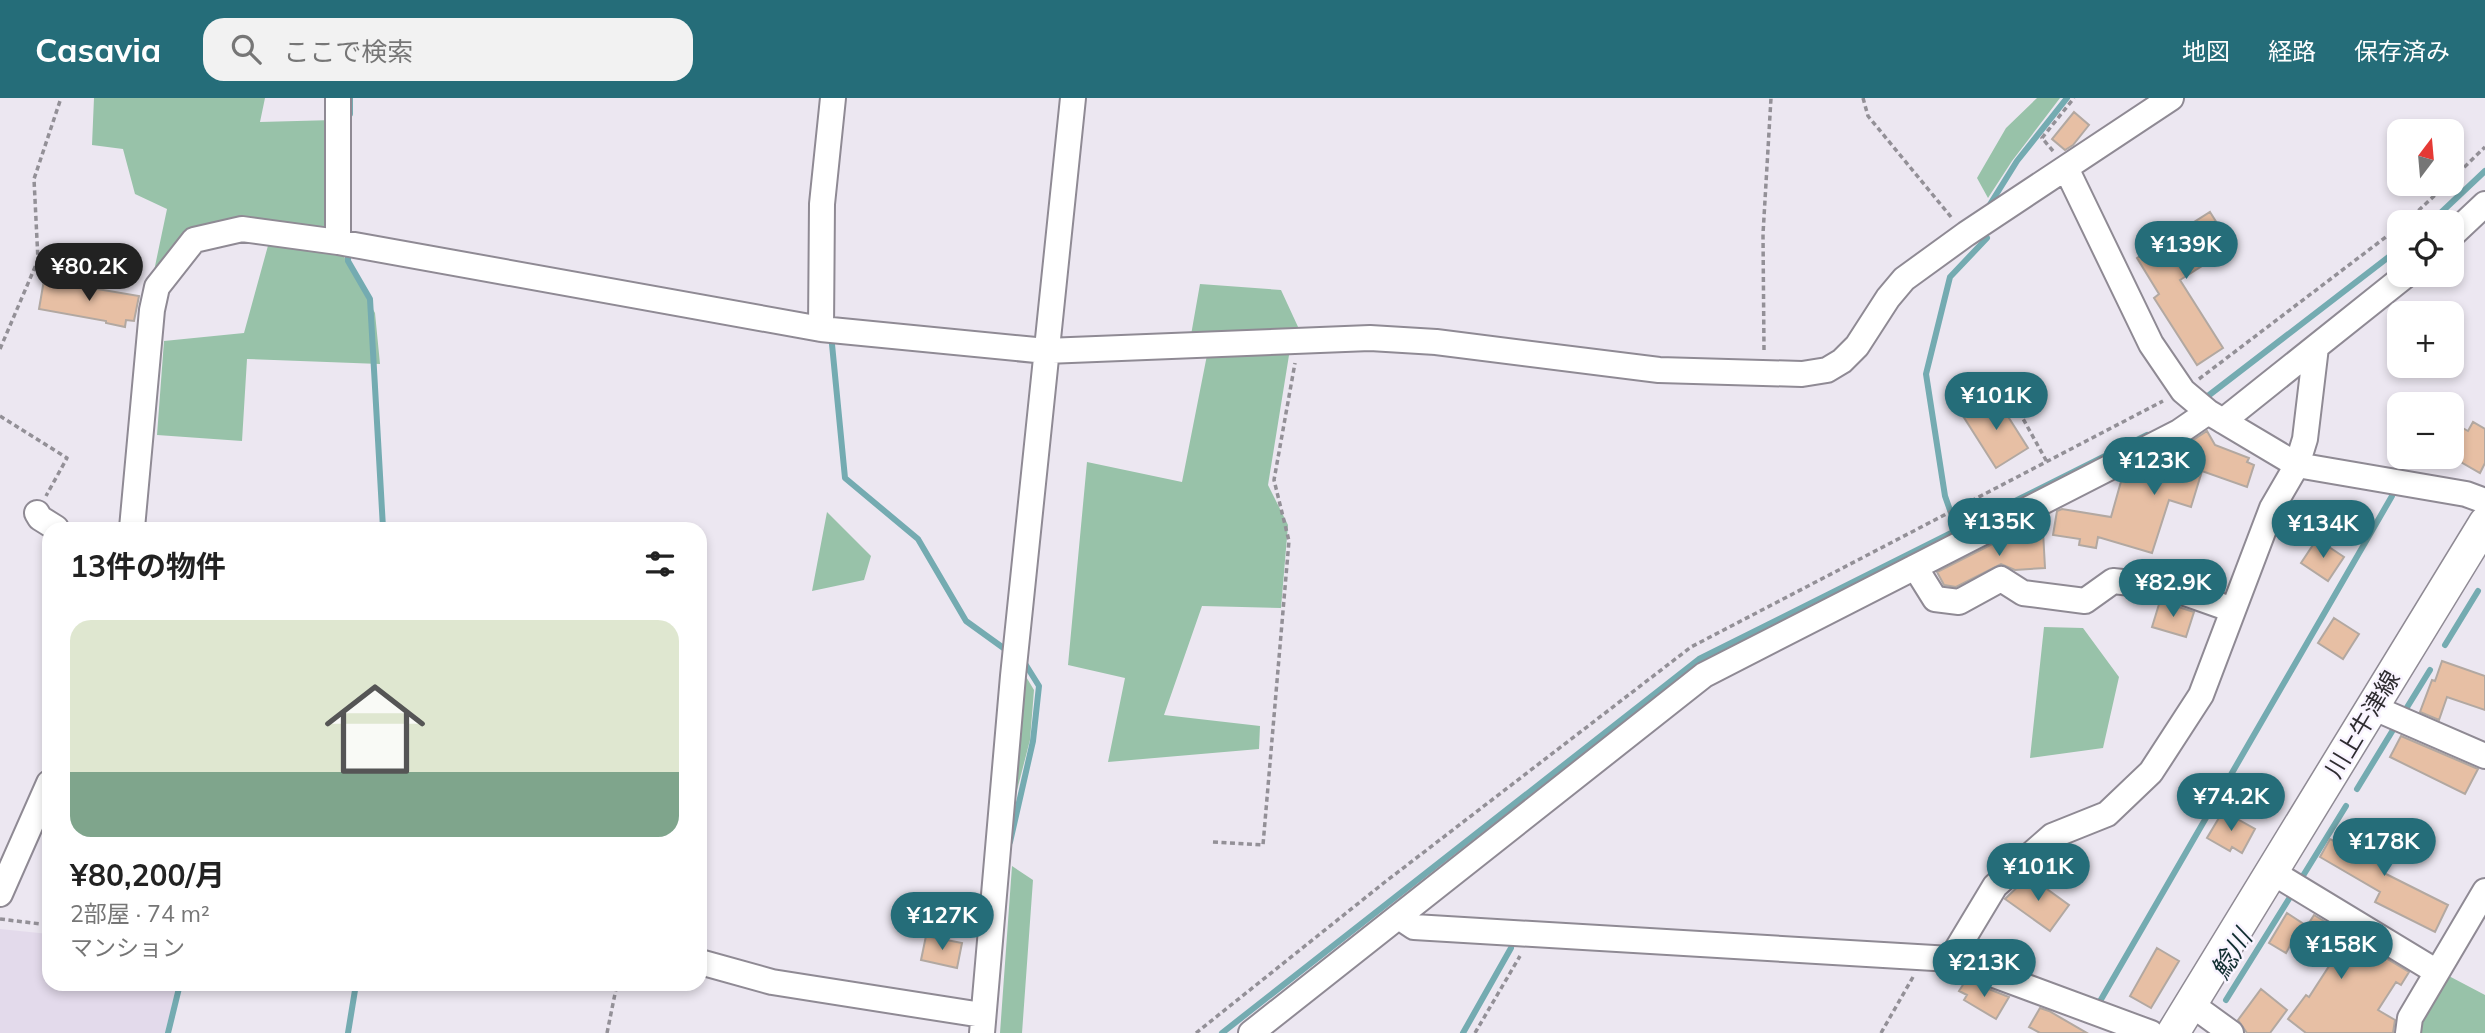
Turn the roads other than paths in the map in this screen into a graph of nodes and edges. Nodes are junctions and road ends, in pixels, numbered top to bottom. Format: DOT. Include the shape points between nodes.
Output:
graph roads {
  1 [pos="338,98"];
  2 [pos="833,98"];
  3 [pos="1073,98"];
  4 [pos="2171,98"];
  5 [pos="2066,169"];
  6 [pos="2485,204"];
  7 [pos="2464,224"];
  8 [pos="348,244"];
  9 [pos="2391,287"];
  10 [pos="830,330"];
  11 [pos="2316,347"];
  12 [pos="1046,351"];
  13 [pos="2215,417"];
  14 [pos="2297,465"];
  15 [pos="2485,501"];
  16 [pos="132,522"];
  17 [pos="2485,523"];
  18 [pos="1915,567"];
  19 [pos="2233,610"];
  20 [pos="2372,707"];
  21 [pos="2485,756"];
  22 [pos="42,799"];
  23 [pos="2272,872"];
  24 [pos="2485,891"];
  25 [pos="0,894"];
  26 [pos="1399,917"];
  27 [pos="1951,959"];
  28 [pos="707,964"];
  29 [pos="2437,972"];
  30 [pos="2191,1004"];
  31 [pos="982,1024"];
  32 [pos="1251,1033"];
  33 [pos="2151,1033"];
  34 [pos="2173,1033"];
  35 [pos="2231,1033"];
  36 [pos="2408,1033"];
  1 -- 8 [label="street"];
  2 -- 10 [label="street" via="822,204"];
  3 -- 12 [label="street"];
  4 -- 5 [label="street"];
  5 -- 12 [label="street" via="1905,279 1857,346 1827,370 1802,374 1659,370 1370,338"];
  5 -- 13 [label="street" via="2151,344 2183,391"];
  6 -- 7 [label="street"];
  8 -- 10 [label="street"];
  8 -- 16 [label="street" via="242,229 194,240 158,287 152,310"];
  9 -- 11 [label="street"];
  10 -- 12 [label="street"];
  11 -- 13 [label="street"];
  11 -- 14 [label="street" via="2305,439"];
  12 -- 31 [label="street"];
  13 -- 14 [label="street"];
  13 -- 18 [label="street"];
  14 -- 15 [label="street"];
  14 -- 19 [label="street" via="2272,508"];
  17 -- 20 [label="main road, 川上牛津線"];
  18 -- 19 [label="street" via="1935,598 1959,602 2001,579 2023,593 2085,601 2113,581 2168,587"];
  18 -- 26 [label="street" via="1704,675"];
  19 -- 27 [label="street" via="2201,695 2151,772 2107,814 2052,836 1995,886"];
  20 -- 21 [label="street"];
  20 -- 23 [label="main road, 川上牛津線"];
  22 -- 25 [label="street"];
  23 -- 29 [label="street"];
  23 -- 30 [label="main road, 川上牛津線"];
  24 -- 29 [label="street"];
  26 -- 27 [label="street" via="1414,927"];
  26 -- 32 [label="street"];
  27 -- 33 [label="street"];
  28 -- 31 [label="street" via="772,982"];
  29 -- 36 [label="street" via="2410,1018"];
  30 -- 34 [label="main road, 川上牛津線"];
  30 -- 35 [label="street"];
}
